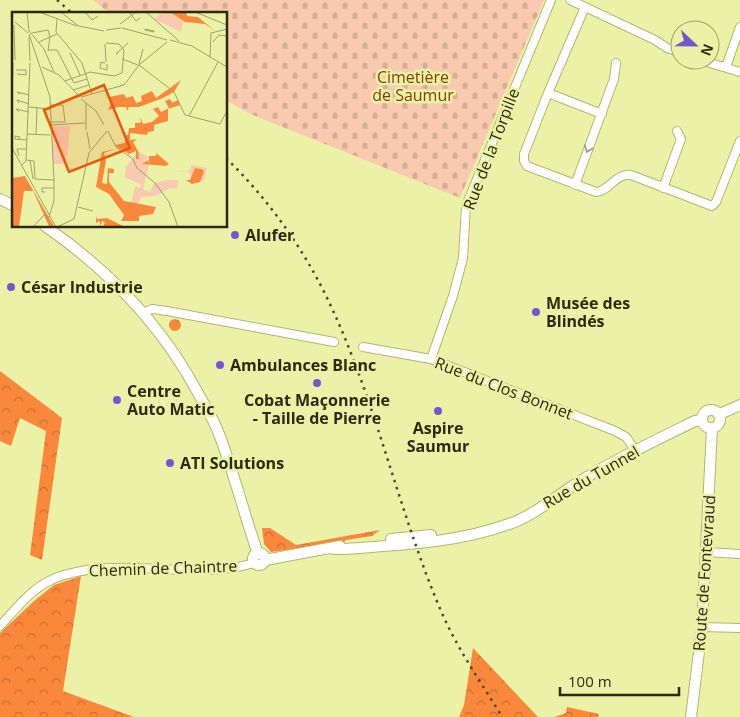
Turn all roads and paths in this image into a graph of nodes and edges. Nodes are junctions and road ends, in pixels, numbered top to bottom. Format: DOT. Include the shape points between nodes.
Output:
graph roads {
  1 [pos="551,0"];
  2 [pos="570,0"];
  3 [pos="586,7"];
  4 [pos="740,27"];
  5 [pos="670,49"];
  6 [pos="616,63"];
  7 [pos="720,65"];
  8 [pos="726,67"];
  9 [pos="740,72"];
  10 [pos="548,93"];
  11 [pos="602,114"];
  12 [pos="677,131"];
  13 [pos="740,141"];
  14 [pos="575,185"];
  15 [pos="663,188"];
  16 [pos="0,199"];
  17 [pos="12,205"];
  18 [pos="49,228"];
  19 [pos="144,312"];
  20 [pos="334,342"];
  21 [pos="363,347"];
  22 [pos="431,359"];
  23 [pos="740,405"];
  24 [pos="720,414"];
  25 [pos="702,420"];
  26 [pos="712,428"];
  27 [pos="635,450"];
  28 [pos="706,552"];
  29 [pos="740,554"];
  30 [pos="259,559"];
  31 [pos="0,626"];
  32 [pos="702,627"];
  33 [pos="740,628"];
  34 [pos="691,717"];
  1 -- 22 [label="street, Rue de la Torpille" via="466,206 463,258"];
  2 -- 3 [label="street"];
  3 -- 5 [label="street"];
  3 -- 10 [label="street"];
  4 -- 8 [label="street"];
  6 -- 11 [label="street"];
  7 -- 8 [label="street"];
  8 -- 9 [label="street"];
  10 -- 11 [label="street"];
  10 -- 14 [label="street" via="524,161 528,166"];
  11 -- 14 [label="street, one-way"];
  12 -- 15 [label="street" via="681,139"];
  13 -- 15 [label="street" via="712,206"];
  14 -- 15 [label="street" via="600,192 625,175"];
  16 -- 17 [label="street"];
  18 -- 19 [label="street" via="109,277"];
  19 -- 20 [label="street" via="152,309 168,311"];
  19 -- 30 [label="street" via="189,376 218,432"];
  21 -- 22 [label="street, Rue du Clos Bonnet"];
  22 -- 27 [label="street, Rue du Clos Bonnet" via="616,432 626,437"];
  23 -- 24 [label="street"];
  24 -- 25 [label="street" via="709,410"];
  24 -- 26 [label="street" via="720,423"];
  25 -- 26 [label="street" via="705,426"];
  25 -- 27 [label="street, Rue du Tunnel"];
  26 -- 28 [label="street, Route de Fontevraud"];
  27 -- 30 [label="street, Rue du Tunnel" via="508,524 415,544 333,549"];
  28 -- 29 [label="street"];
  28 -- 32 [label="street, Route de Fontevraud"];
  30 -- 31 [label="street, Chemin de Chaintre" via="241,567 217,570 126,567 74,572 50,580"];
  32 -- 33 [label="street"];
  32 -- 34 [label="street, Route de Fontevraud"];
}
